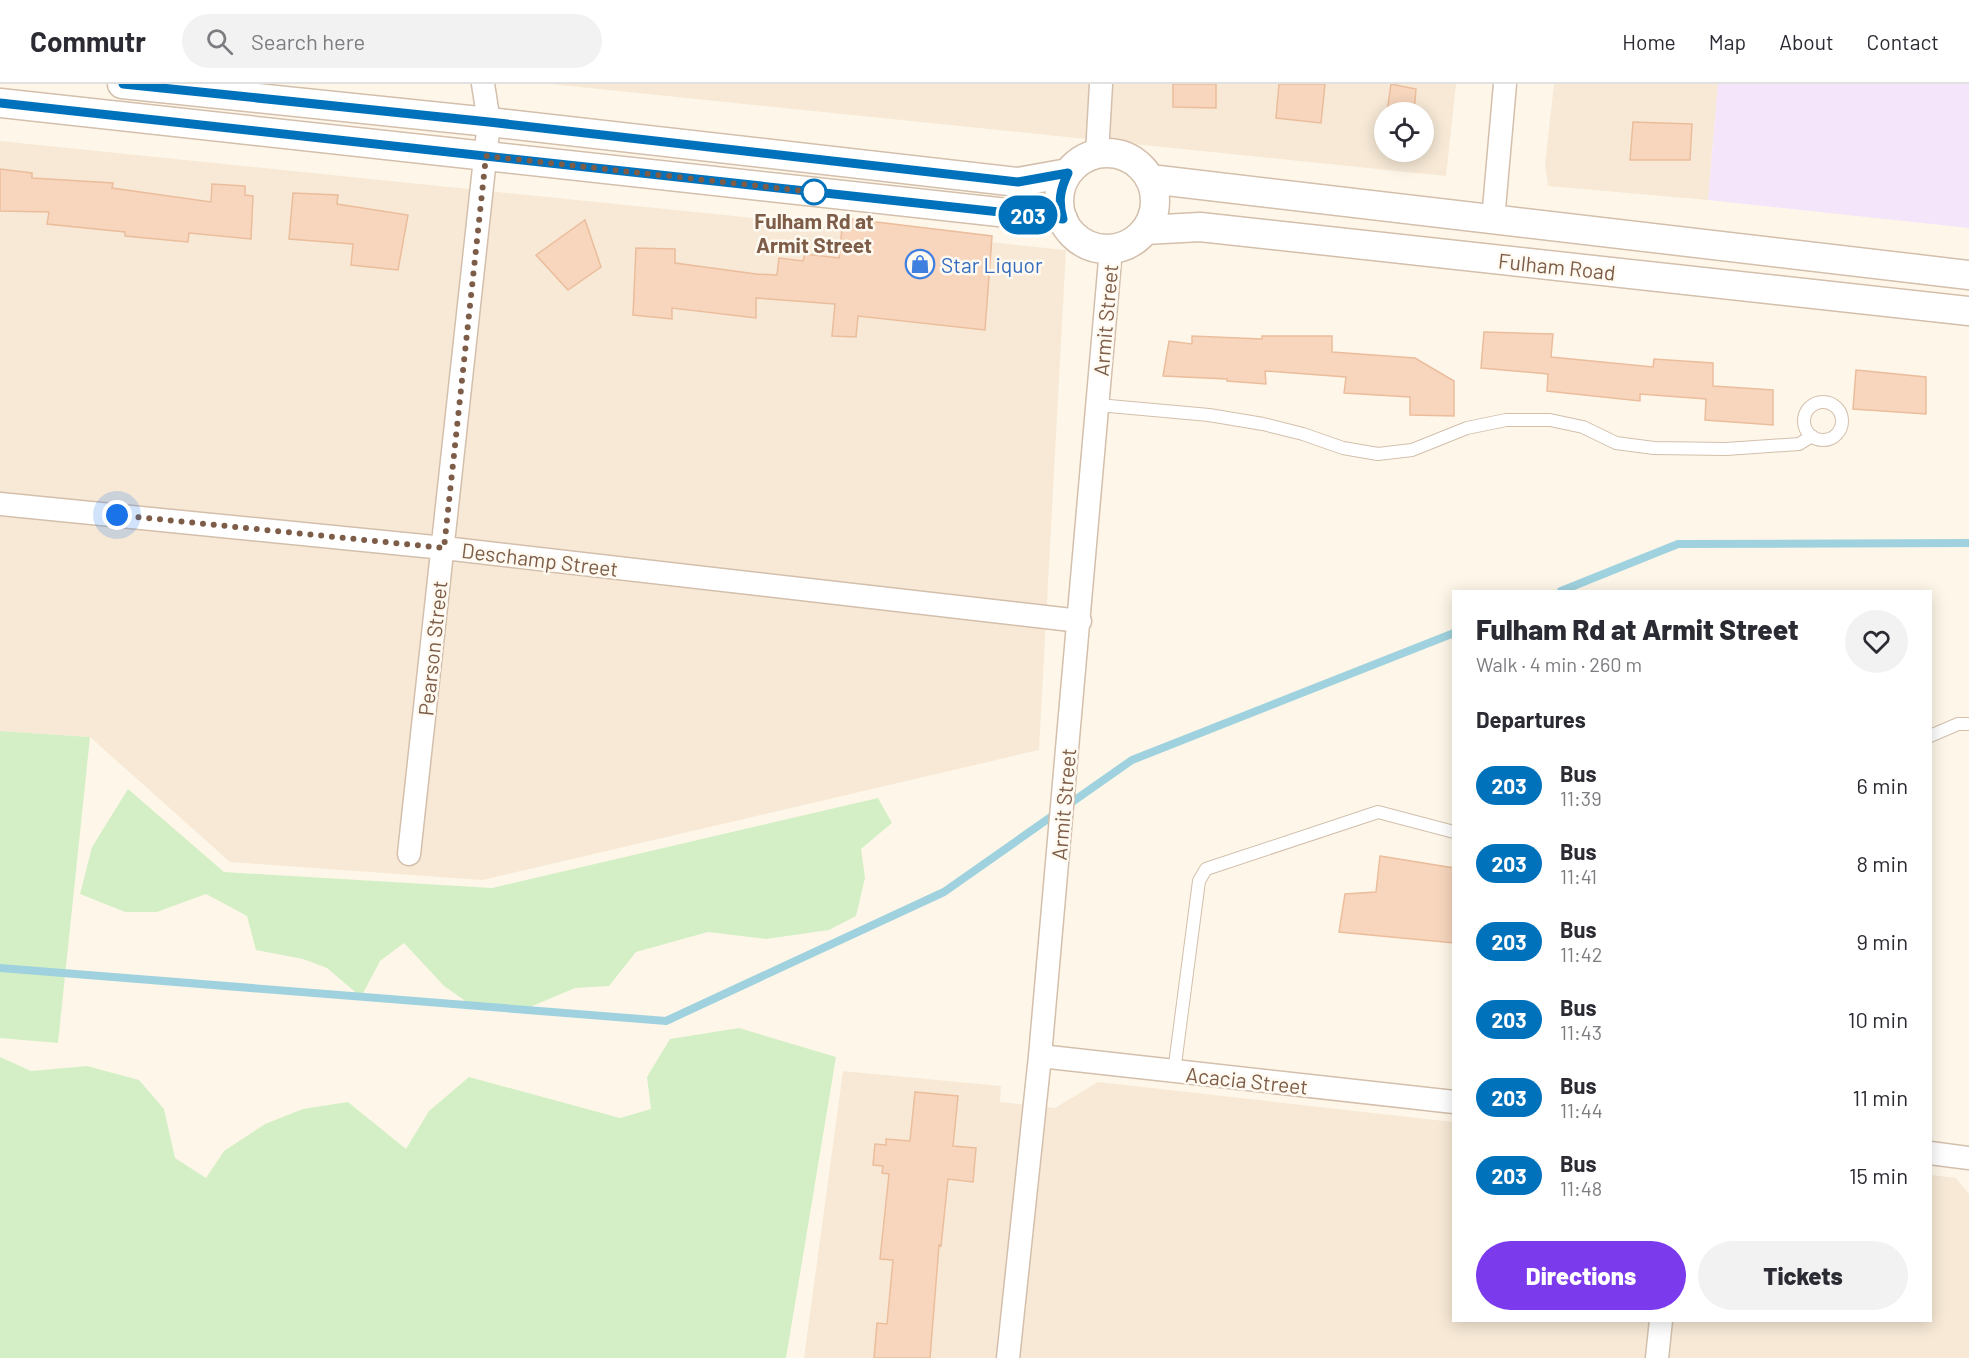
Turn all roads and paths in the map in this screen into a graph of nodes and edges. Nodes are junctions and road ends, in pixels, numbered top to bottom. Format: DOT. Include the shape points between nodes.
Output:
graph roads {
  1 [pos="122,84"];
  2 [pos="483,84"];
  3 [pos="1101,84"];
  4 [pos="1505,84"];
  5 [pos="0,103"];
  6 [pos="489,122"];
  7 [pos="1097,154"];
  8 [pos="486,156"];
  9 [pos="1068,173"];
  10 [pos="1150,179"];
  11 [pos="1063,219"];
  12 [pos="1492,220"];
  13 [pos="1145,230"];
  14 [pos="1112,249"];
  15 [pos="1969,275"];
  16 [pos="1969,311"];
  17 [pos="1098,405"];
  18 [pos="1812,436"];
  19 [pos="0,504"];
  20 [pos="444,548"];
  21 [pos="1080,621"];
  22 [pos="1969,724"];
  23 [pos="1932,735"];
  24 [pos="1452,831"];
  25 [pos="409,854"];
  26 [pos="1040,1056"];
  27 [pos="1173,1072"];
  28 [pos="1452,1102"];
  29 [pos="1932,1153"];
  30 [pos="1969,1158"];
  31 [pos="1661,1322"];
  32 [pos="1008,1358"];
  33 [pos="1657,1358"];
  1 -- 6 [label="street"];
  2 -- 6 [label="street, Pearson Street"];
  3 -- 7 [label="street"];
  4 -- 12 [label="street"];
  5 -- 8 [label="street"];
  6 -- 8 [label="street, Pearson Street"];
  6 -- 9 [label="street" via="1018,182"];
  7 -- 9 [label="street" via="1082,160"];
  7 -- 10 [label="street" via="1122,155 1137,163"];
  8 -- 11 [label="street"];
  8 -- 20 [label="street, Pearson Street"];
  9 -- 11 [label="street" via="1059,204"];
  10 -- 12 [label="street, Fulham Road"];
  10 -- 13 [label="street" via="1154,213"];
  11 -- 14 [label="street" via="1080,240"];
  12 -- 15 [label="street, Fulham Road"];
  13 -- 14 [label="street" via="1132,242"];
  13 -- 16 [label="street, Fulham Road" via="1200,227"];
  14 -- 17 [label="street, Armit Street"];
  17 -- 18 [label="lane" via="1263,423 1343,448 1378,453 1412,450 1467,428 1506,420 1550,420 1583,427 1616,443 1654,448 1799,444"];
  17 -- 21 [label="street, Armit Street"];
  19 -- 20 [label="street, Deschamp Street"];
  20 -- 21 [label="street, Deschamp Street"];
  20 -- 25 [label="street, Pearson Street"];
  21 -- 26 [label="street, Armit Street"];
  22 -- 23 [label="lane" via="1958,724"];
  24 -- 27 [label="lane" via="1378,812 1206,868 1199,881"];
  26 -- 27 [label="street, Acacia Street"];
  26 -- 32 [label="street, Armit Street"];
  27 -- 28 [label="street, Acacia Street"];
  29 -- 30 [label="street"];
  31 -- 33 [label="street"];
}
